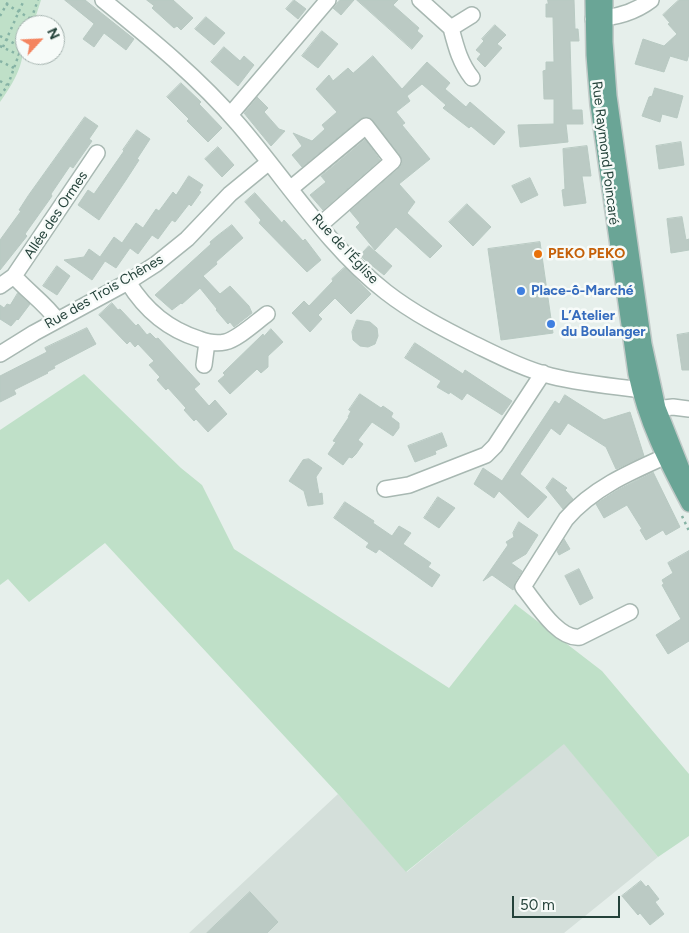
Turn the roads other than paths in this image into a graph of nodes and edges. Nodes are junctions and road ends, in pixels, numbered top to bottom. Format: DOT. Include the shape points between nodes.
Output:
graph roads {
  1 [pos="103,0"];
  2 [pos="328,0"];
  3 [pos="420,0"];
  4 [pos="593,0"];
  5 [pos="605,0"];
  6 [pos="651,0"];
  7 [pos="472,15"];
  8 [pos="599,19"];
  9 [pos="451,28"];
  10 [pos="472,78"];
  11 [pos="230,115"];
  12 [pos="97,154"];
  13 [pos="269,162"];
  14 [pos="290,189"];
  15 [pos="320,225"];
  16 [pos="14,276"];
  17 [pos="128,282"];
  18 [pos="0,286"];
  19 [pos="267,314"];
  20 [pos="57,320"];
  21 [pos="207,342"];
  22 [pos="0,354"];
  23 [pos="204,365"];
  24 [pos="543,373"];
  25 [pos="646,390"];
  26 [pos="652,409"];
  27 [pos="689,409"];
  28 [pos="664,457"];
  29 [pos="689,486"];
  30 [pos="386,489"];
  31 [pos="689,504"];
  32 [pos="630,612"];
  1 -- 11 [label="street, Rue de l'Église" via="176,60"];
  2 -- 11 [label="street"];
  3 -- 9 [label="street"];
  4 -- 8 [label="main road, Rue Raymond Poincaré"];
  5 -- 8 [label="main road, Rue Raymond Poincaré"];
  6 -- 8 [label="street" via="630,12"];
  7 -- 9 [label="street"];
  8 -- 25 [label="main road, Rue Raymond Poincaré"];
  9 -- 10 [label="street" via="459,57"];
  11 -- 13 [label="street, Rue de l'Église"];
  12 -- 16 [label="street, Allée des Ormes"];
  13 -- 14 [label="street, Rue de l'Église"];
  13 -- 17 [label="street, Rue des Trois Chênes" via="220,203 166,258"];
  14 -- 15 [label="street, Rue de l'Église"];
  14 -- 15 [label="street" via="366,126 393,160"];
  15 -- 24 [label="street, Rue de l'Église" via="364,273 412,311 491,352"];
  16 -- 18 [label="street, Allée des Ormes"];
  16 -- 20 [label="street" via="43,302"];
  17 -- 20 [label="street, Rue des Trois Chênes"];
  17 -- 21 [label="street" via="158,318 178,331"];
  19 -- 21 [label="street" via="226,342"];
  20 -- 22 [label="street, Rue des Trois Chênes"];
  21 -- 23 [label="street"];
  24 -- 25 [label="street, Rue de l'Église" via="564,379"];
  24 -- 30 [label="street" via="486,455 409,485"];
  25 -- 26 [label="main road, Rue Raymond Poincaré"];
  26 -- 27 [label="street"];
  26 -- 28 [label="main road, Rue Raymond Poincaré"];
  26 -- 29 [label="main road, Rue Raymond Poincaré"];
  28 -- 31 [label="main road, Rue Raymond Poincaré"];
  28 -- 32 [label="street" via="601,487 574,510 523,587 552,622 573,638"];
}
